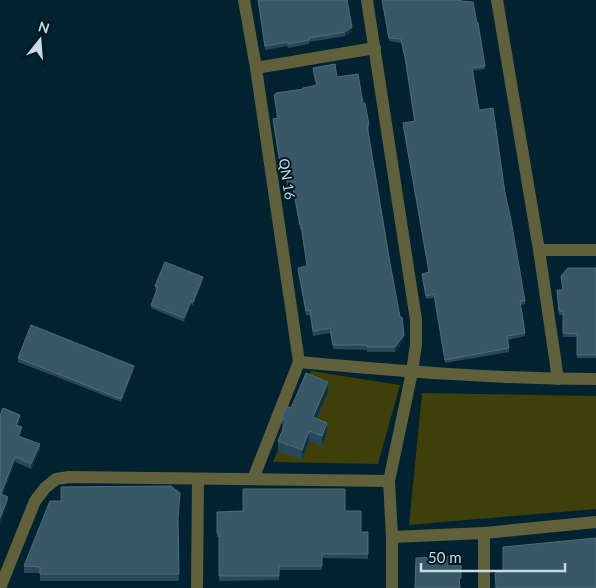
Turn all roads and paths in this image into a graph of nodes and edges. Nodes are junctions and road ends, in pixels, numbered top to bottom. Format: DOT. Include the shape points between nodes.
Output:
graph roads {
  1 [pos="244,0"];
  2 [pos="367,0"];
  3 [pos="497,0"];
  4 [pos="375,48"];
  5 [pos="256,68"];
  6 [pos="539,250"];
  7 [pos="596,250"];
  8 [pos="300,362"];
  9 [pos="412,372"];
  10 [pos="558,379"];
  11 [pos="596,379"];
  12 [pos="253,479"];
  13 [pos="198,480"];
  14 [pos="389,481"];
  15 [pos="596,522"];
  16 [pos="484,533"];
  17 [pos="392,537"];
  18 [pos="0,588"];
  19 [pos="197,588"];
  20 [pos="392,588"];
  21 [pos="484,588"];
  1 -- 5 [label="street, QN 16"];
  2 -- 4 [label="street"];
  3 -- 6 [label="street"];
  4 -- 5 [label="street"];
  4 -- 9 [label="street" via="416,320"];
  5 -- 8 [label="street, QN 16"];
  6 -- 7 [label="street"];
  6 -- 10 [label="street"];
  8 -- 9 [label="street"];
  8 -- 12 [label="street"];
  9 -- 10 [label="street"];
  9 -- 14 [label="street"];
  10 -- 11 [label="street"];
  12 -- 13 [label="street"];
  12 -- 14 [label="street"];
  13 -- 18 [label="street" via="56,479 35,502"];
  13 -- 19 [label="street"];
  14 -- 17 [label="street"];
  15 -- 16 [label="street"];
  16 -- 17 [label="street"];
  16 -- 21 [label="street"];
  17 -- 20 [label="street"];
}
